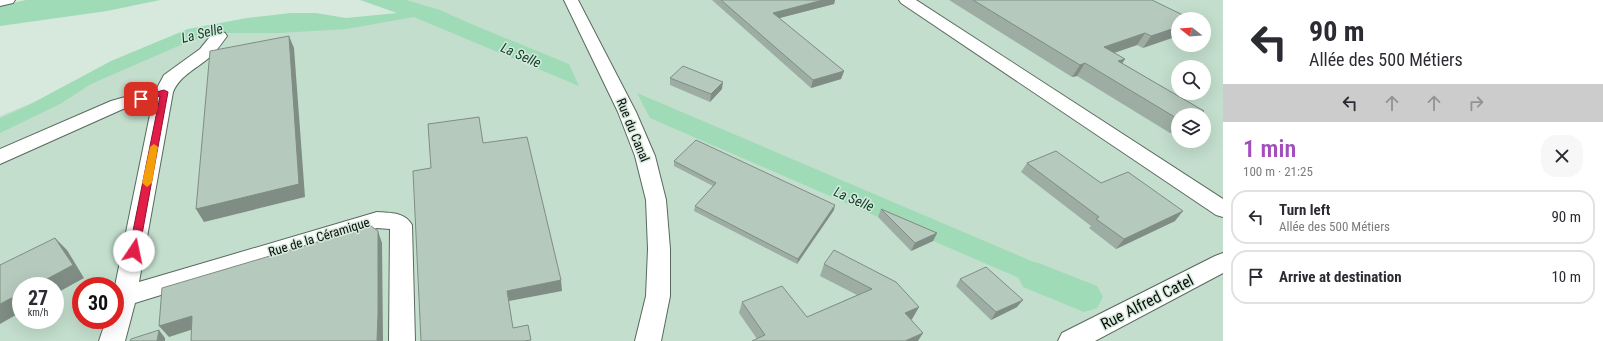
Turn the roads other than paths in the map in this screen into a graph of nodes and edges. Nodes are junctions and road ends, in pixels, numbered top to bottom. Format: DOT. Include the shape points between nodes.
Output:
graph roads {
  1 [pos="8,0"];
  2 [pos="571,0"];
  3 [pos="906,0"];
  4 [pos="0,2"];
  5 [pos="219,36"];
  6 [pos="164,92"];
  7 [pos="0,157"];
  8 [pos="1223,209"];
  9 [pos="1223,262"];
  10 [pos="126,296"];
  11 [pos="112,341"];
  12 [pos="402,341"];
  13 [pos="648,341"];
  14 [pos="1072,341"];
  1 -- 4 [label="street"];
  2 -- 13 [label="street, Rue du Canal" via="627,112 645,156 656,200 658,296"];
  3 -- 8 [label="street"];
  5 -- 6 [label="street" via="206,52 170,79"];
  6 -- 7 [label="street" via="117,105"];
  6 -- 10 [label="street"];
  9 -- 14 [label="street, Rue Alfred Catel"];
  10 -- 11 [label="street"];
  10 -- 12 [label="street, Rue de la Céramique" via="377,220 395,221 401,225"];
}
